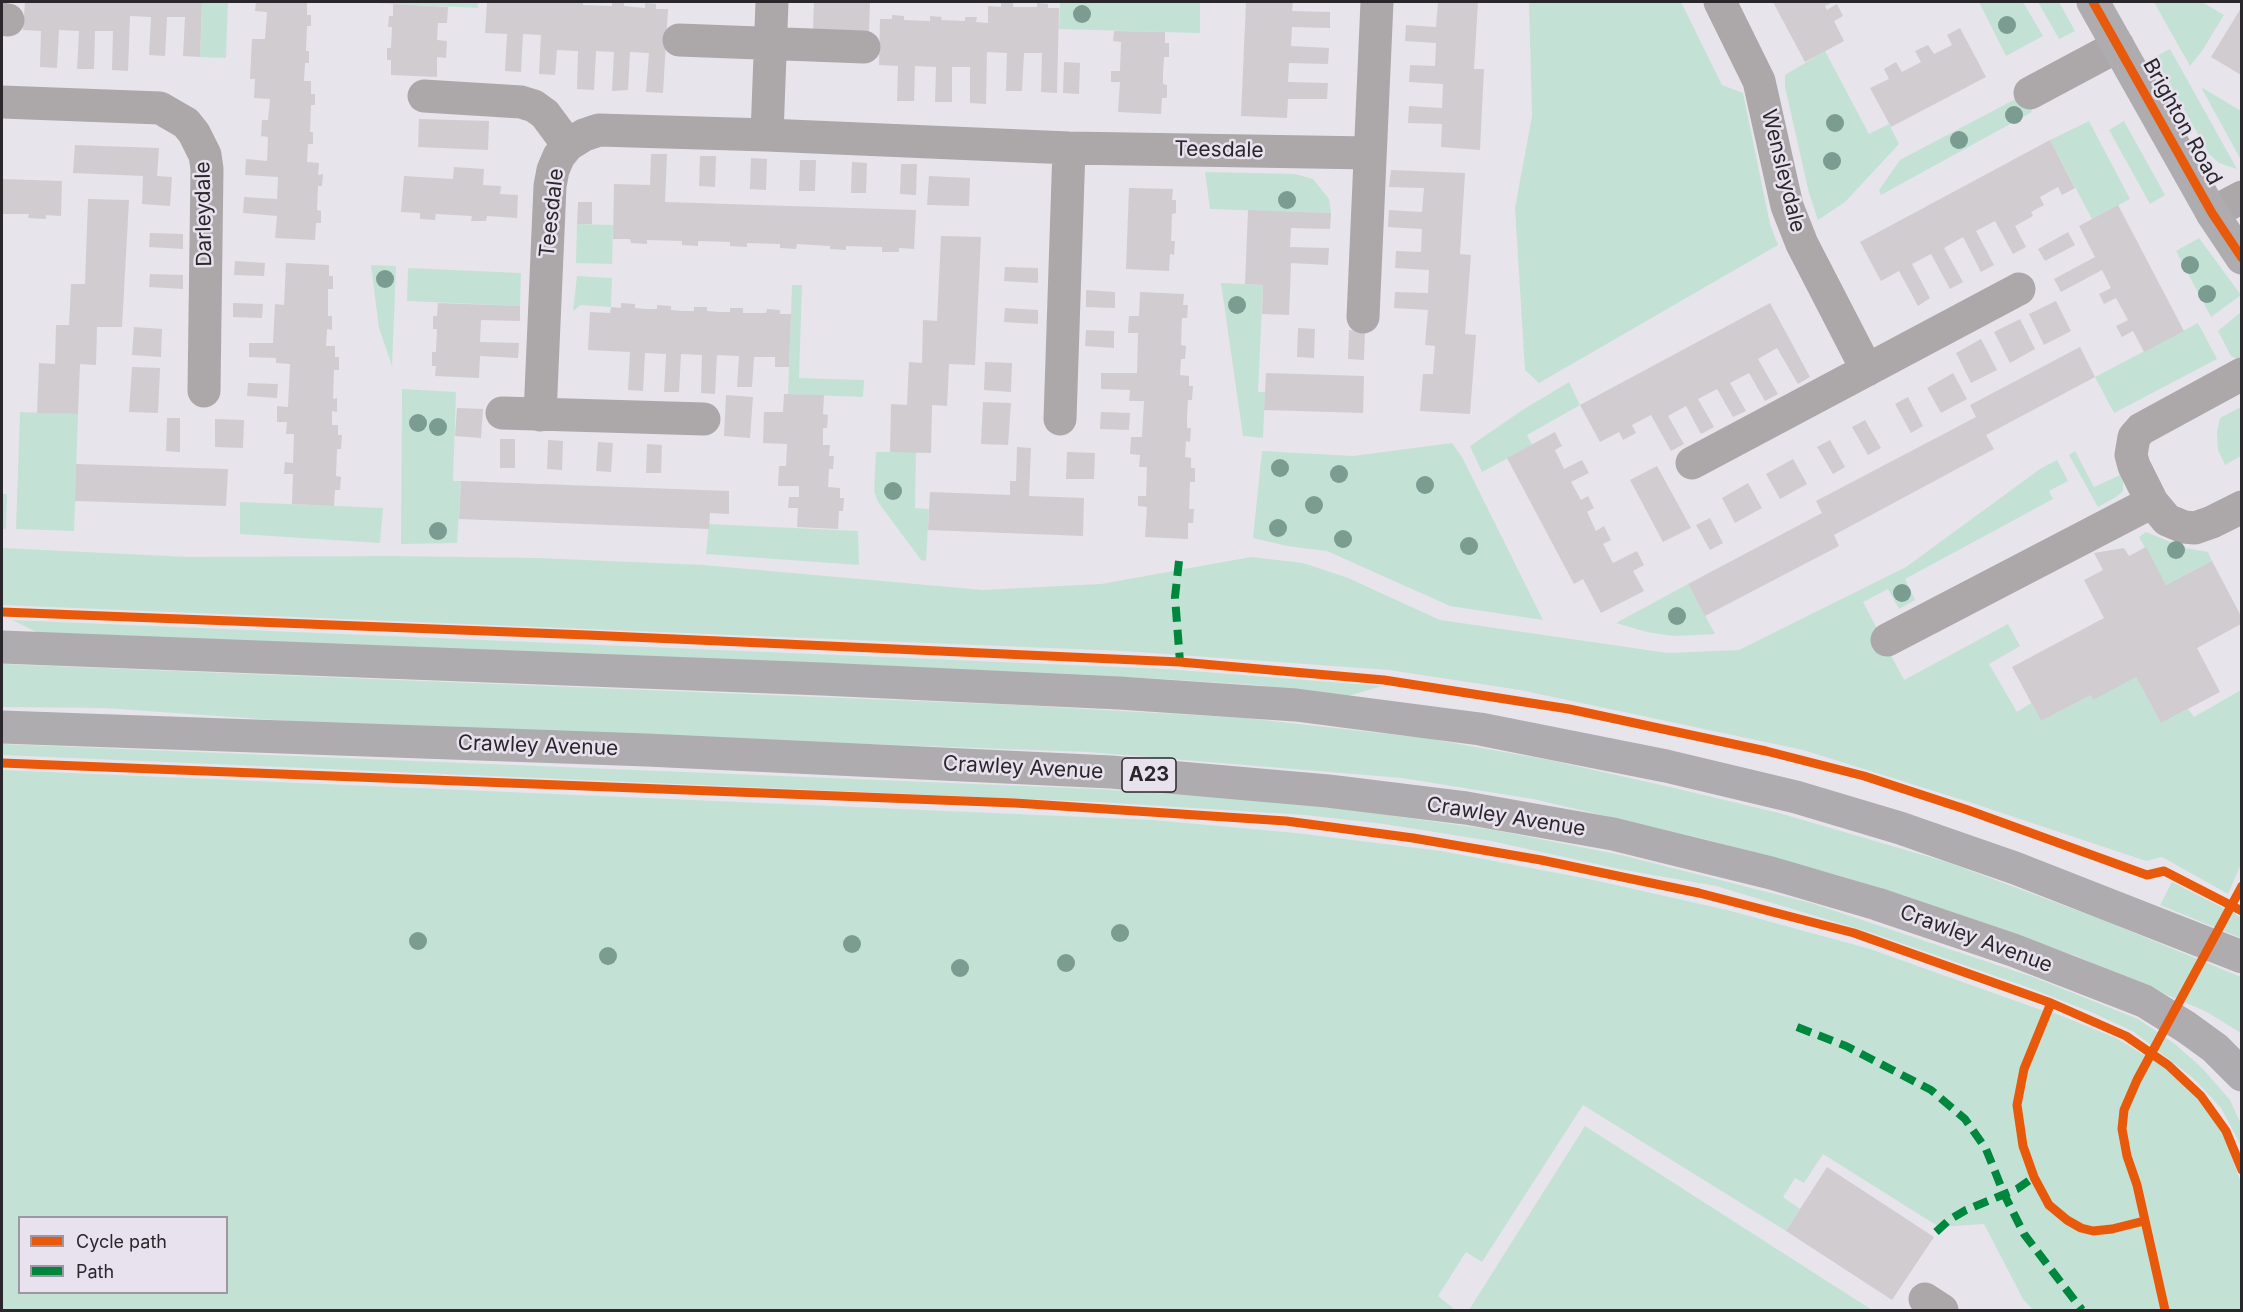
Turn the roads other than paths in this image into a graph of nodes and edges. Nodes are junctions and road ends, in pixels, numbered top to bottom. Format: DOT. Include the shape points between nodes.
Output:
graph roads {
  1 [pos="772,2"];
  2 [pos="1377,2"];
  3 [pos="1720,2"];
  4 [pos="2094,2"];
  5 [pos="679,40"];
  6 [pos="771,43"];
  7 [pos="2118,46"];
  8 [pos="864,47"];
  9 [pos="2030,93"];
  10 [pos="424,96"];
  11 [pos="2,102"];
  12 [pos="767,135"];
  13 [pos="568,145"];
  14 [pos="1068,148"];
  15 [pos="1370,153"];
  16 [pos="2241,197"];
  17 [pos="2212,213"];
  18 [pos="2241,258"];
  19 [pos="2019,289"];
  20 [pos="1363,317"];
  21 [pos="1867,370"];
  22 [pos="2241,374"];
  23 [pos="204,391"];
  24 [pos="502,413"];
  25 [pos="540,415"];
  26 [pos="704,419"];
  27 [pos="1060,419"];
  28 [pos="1692,463"];
  29 [pos="2152,502"];
  30 [pos="2241,507"];
  31 [pos="1887,640"];
  32 [pos="2,647"];
  33 [pos="2,727"];
  34 [pos="2241,957"];
  35 [pos="2241,1075"];
  1 -- 6 [label="street"];
  2 -- 15 [label="street"];
  3 -- 21 [label="street, Wensleydale" via="1760,81 1787,206 1802,244"];
  4 -- 7 [label="main road, Brighton Road"];
  5 -- 6 [label="street"];
  6 -- 8 [label="street"];
  6 -- 12 [label="street"];
  7 -- 9 [label="street"];
  7 -- 17 [label="main road, Brighton Road"];
  10 -- 13 [label="street" via="534,106 545,114"];
  11 -- 23 [label="street, Darleydale" via="159,108 186,123 194,133 207,169"];
  12 -- 13 [label="street, Teesdale" via="599,130"];
  12 -- 14 [label="street, Teesdale"];
  13 -- 25 [label="street, Teesdale" via="559,156 550,186"];
  14 -- 15 [label="street, Teesdale"];
  14 -- 27 [label="street"];
  15 -- 20 [label="street"];
  16 -- 17 [label="street"];
  17 -- 18 [label="main road, Brighton Road"];
  19 -- 21 [label="street"];
  21 -- 28 [label="street"];
  22 -- 29 [label="street" via="2141,429 2134,437 2134,466"];
  24 -- 25 [label="street"];
  25 -- 26 [label="street"];
  29 -- 30 [label="street" via="2167,520 2195,528"];
  29 -- 31 [label="street"];
  32 -- 34 [label="main road" via="1119,693 1296,705 1480,729 1666,766 1854,814 2015,868"];
  33 -- 35 [label="main road, Crawley Avenue / A23" via="647,750 1111,772 1466,808 1613,834 1771,873 2002,946 2144,1001 2216,1048"];
}
